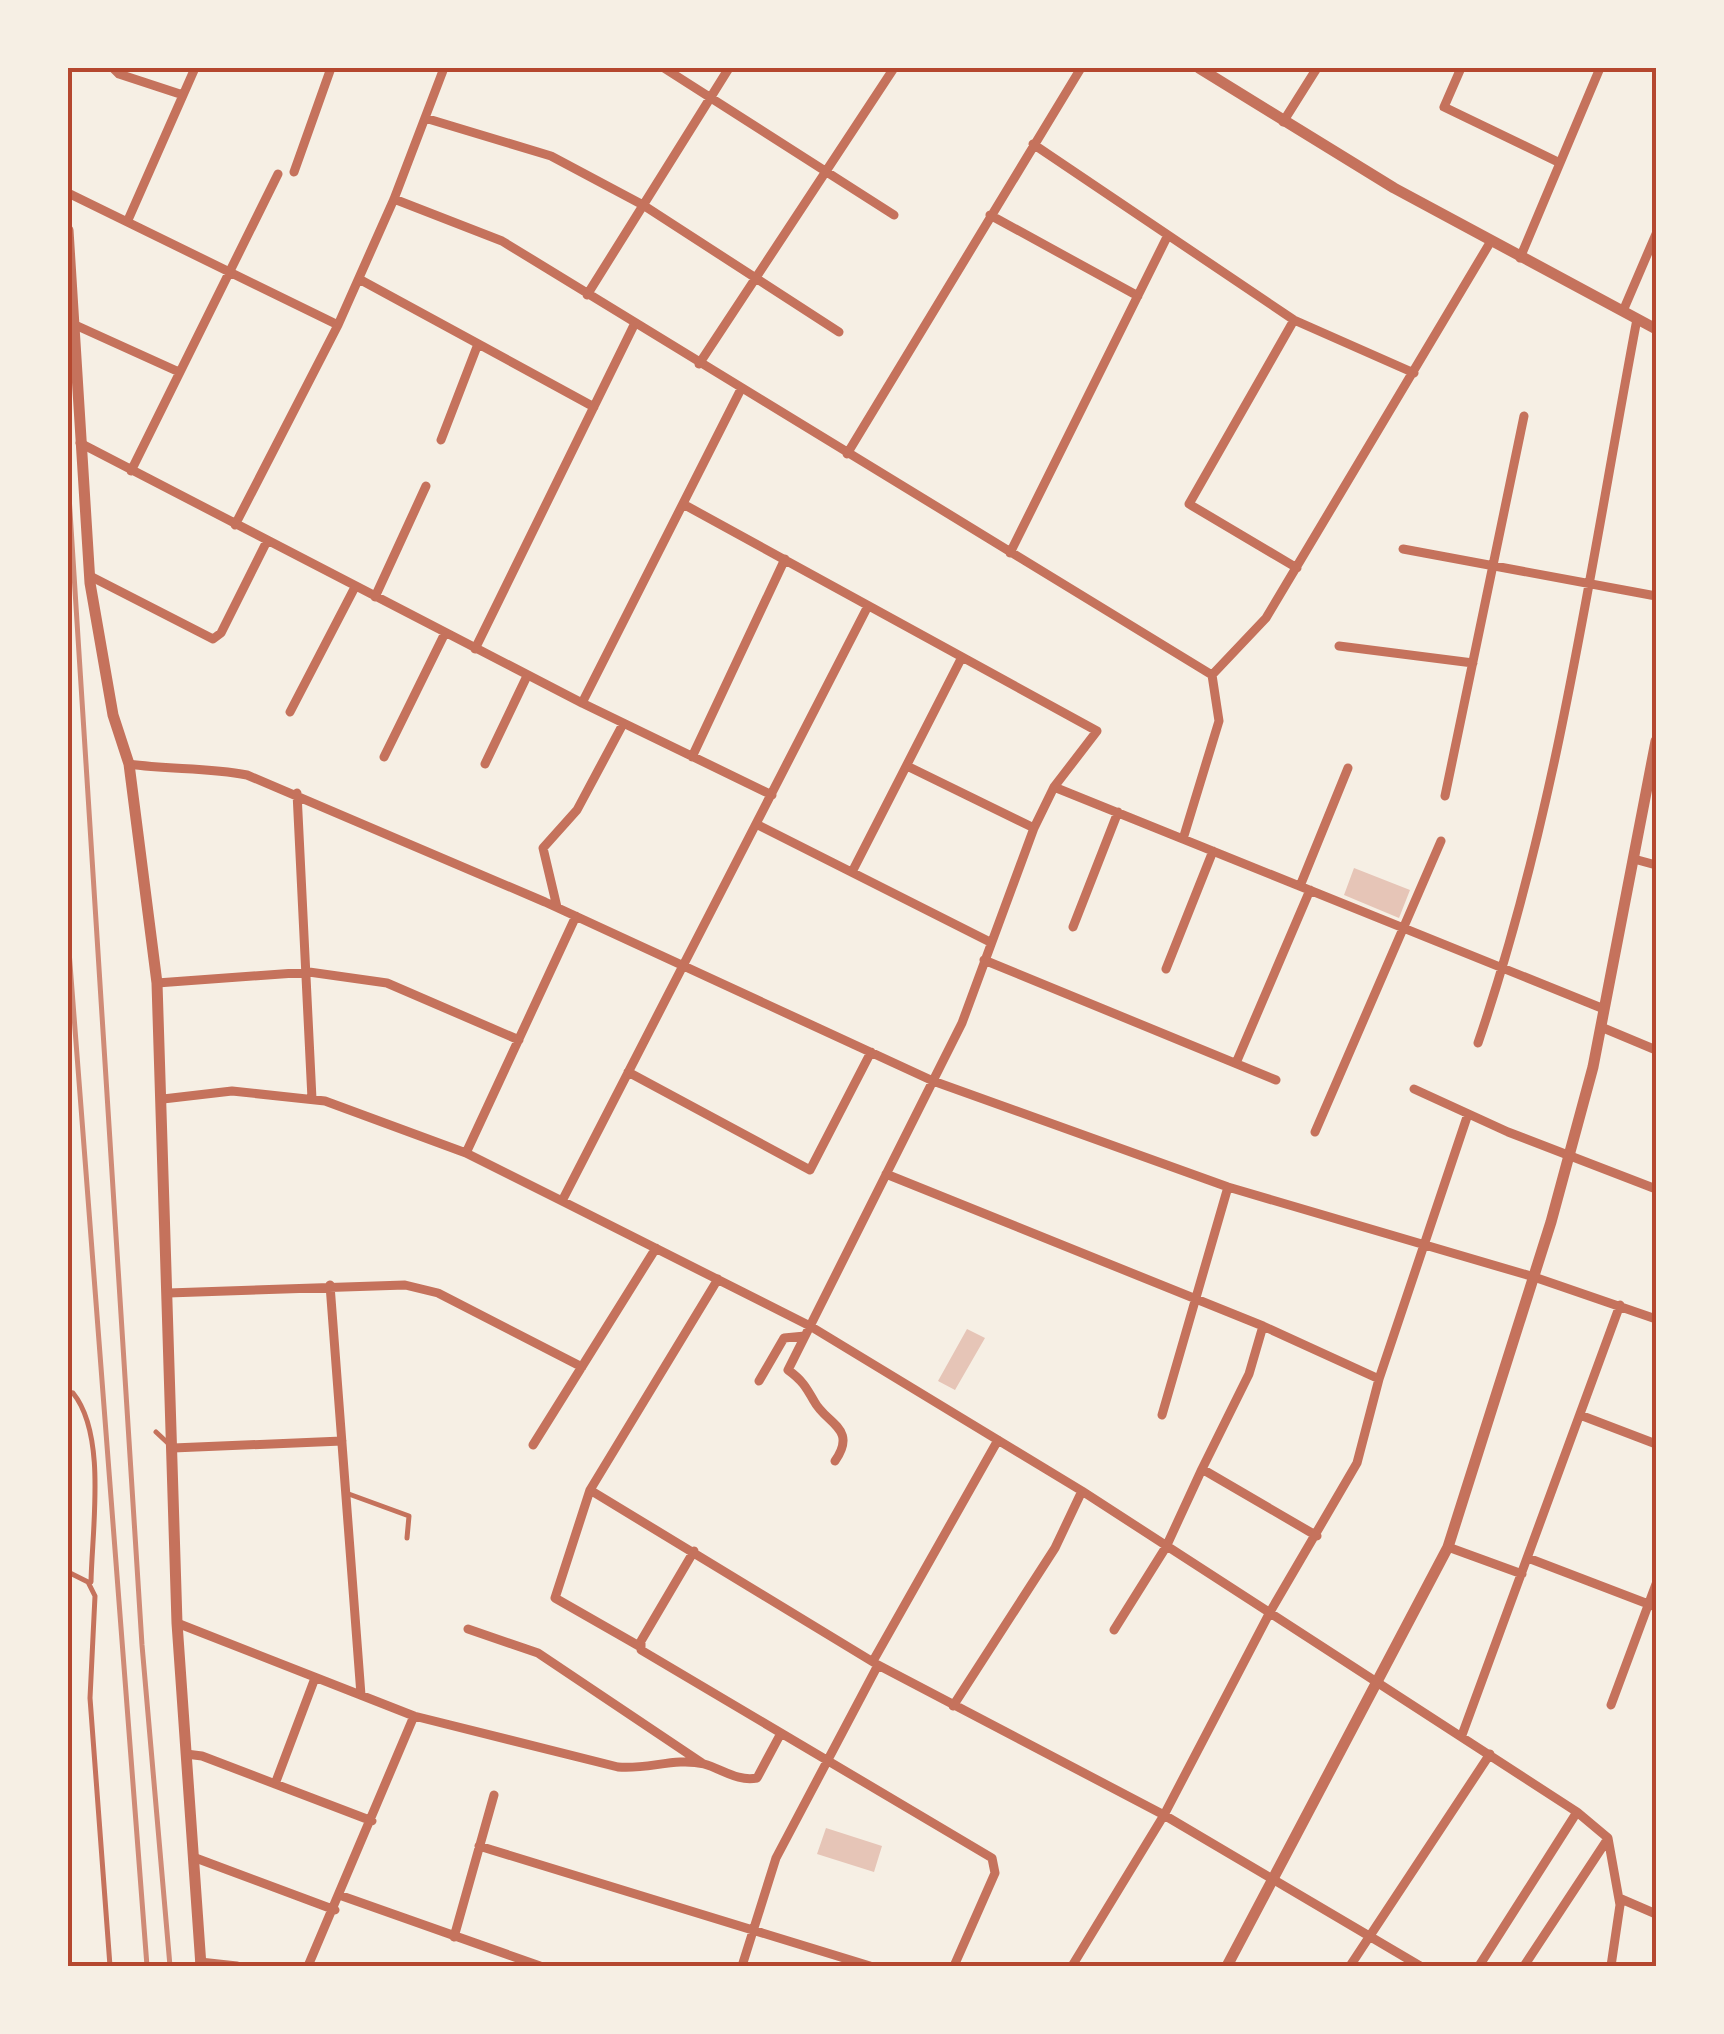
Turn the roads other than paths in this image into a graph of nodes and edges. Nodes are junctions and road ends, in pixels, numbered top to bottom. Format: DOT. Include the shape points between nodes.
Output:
graph roads {
  1 [pos="113,68"];
  2 [pos="196,68"];
  3 [pos="332,68"];
  4 [pos="442,68"];
  5 [pos="664,68"];
  6 [pos="729,68"];
  7 [pos="894,68"];
  8 [pos="1081,68"];
  9 [pos="1199,68"];
  10 [pos="1318,68"];
  11 [pos="1461,68"];
  12 [pos="1600,68"];
  13 [pos="184,95"];
  14 [pos="711,98"];
  15 [pos="424,118"];
  16 [pos="1283,122"];
  17 [pos="1033,144"];
  18 [pos="1560,163"];
  19 [pos="826,171"];
  20 [pos="294,172"];
  21 [pos="278,174"];
  22 [pos="68,193"];
  23 [pos="394,199"];
  24 [pos="643,205"];
  25 [pos="894,215"];
  26 [pos="990,215"];
  27 [pos="128,220"];
  28 [pos="68,230"];
  29 [pos="1656,234"];
  30 [pos="1168,235"];
  31 [pos="1491,242"];
  32 [pos="1520,258"];
  33 [pos="228,270"];
  34 [pos="756,277"];
  35 [pos="359,278"];
  36 [pos="587,295"];
  37 [pos="1138,296"];
  38 [pos="1623,311"];
  39 [pos="1638,319"];
  40 [pos="1294,320"];
  41 [pos="73,324"];
  42 [pos="338,325"];
  43 [pos="634,325"];
  44 [pos="1656,329"];
  45 [pos="839,332"];
  46 [pos="478,344"];
  47 [pos="699,364"];
  48 [pos="179,372"];
  49 [pos="1414,373"];
  50 [pos="741,389"];
  51 [pos="594,407"];
  52 [pos="1524,416"];
  53 [pos="440,440"];
  54 [pos="80,443"];
  55 [pos="847,454"];
  56 [pos="131,471"];
  57 [pos="426,486"];
  58 [pos="683,504"];
  59 [pos="235,525"];
  60 [pos="267,541"];
  61 [pos="1403,549"];
  62 [pos="1010,553"];
  63 [pos="785,560"];
  64 [pos="1492,566"];
  65 [pos="1297,568"];
  66 [pos="90,576"];
  67 [pos="1587,584"];
  68 [pos="355,587"];
  69 [pos="1656,596"];
  70 [pos="375,597"];
  71 [pos="868,606"];
  72 [pos="445,633"];
  73 [pos="1339,646"];
  74 [pos="475,649"];
  75 [pos="962,657"];
  76 [pos="1473,663"];
  77 [pos="1212,675"];
  78 [pos="527,676"];
  79 [pos="582,704"];
  80 [pos="290,712"];
  81 [pos="623,724"];
  82 [pos="1656,742"];
  83 [pos="384,757"];
  84 [pos="692,757"];
  85 [pos="129,764"];
  86 [pos="486,764"];
  87 [pos="907,766"];
  88 [pos="1348,768"];
  89 [pos="1054,786"];
  90 [pos="297,793"];
  91 [pos="772,795"];
  92 [pos="1445,796"];
  93 [pos="1118,812"];
  94 [pos="756,824"];
  95 [pos="1034,828"];
  96 [pos="1183,839"];
  97 [pos="1441,841"];
  98 [pos="1213,851"];
  99 [pos="1634,859"];
  100 [pos="1656,864"];
  101 [pos="852,872"];
  102 [pos="1305,888"];
  103 [pos="557,907"];
  104 [pos="576,916"];
  105 [pos="1073,928"];
  106 [pos="1406,929"];
  107 [pos="990,942"];
  108 [pos="984,960"];
  109 [pos="684,964"];
  110 [pos="1166,968"];
  111 [pos="1503,968"];
  112 [pos="308,972"];
  113 [pos="157,982"];
  114 [pos="1604,1009"];
  115 [pos="1601,1027"];
  116 [pos="519,1040"];
  117 [pos="1478,1043"];
  118 [pos="1656,1050"];
  119 [pos="871,1052"];
  120 [pos="1236,1063"];
  121 [pos="628,1072"];
  122 [pos="1276,1080"];
  123 [pos="933,1081"];
  124 [pos="1414,1088"];
  125 [pos="312,1098"];
  126 [pos="163,1099"];
  127 [pos="1468,1114"];
  128 [pos="1314,1132"];
  129 [pos="466,1153"];
  130 [pos="1569,1157"];
  131 [pos="886,1174"];
  132 [pos="1228,1187"];
  133 [pos="1656,1190"];
  134 [pos="562,1200"];
  135 [pos="1426,1245"];
  136 [pos="656,1248"];
  137 [pos="1534,1277"];
  138 [pos="718,1279"];
  139 [pos="330,1285"];
  140 [pos="168,1293"];
  141 [pos="1196,1300"];
  142 [pos="1620,1305"];
  143 [pos="1656,1319"];
  144 [pos="810,1326"];
  145 [pos="1263,1326"];
  146 [pos="805,1336"];
  147 [pos="582,1367"];
  148 [pos="1379,1379"];
  149 [pos="759,1381"];
  150 [pos="68,1392"];
  151 [pos="1162,1415"];
  152 [pos="1580,1415"];
  153 [pos="156,1432"];
  154 [pos="998,1440"];
  155 [pos="342,1441"];
  156 [pos="1656,1444"];
  157 [pos="533,1445"];
  158 [pos="173,1448"];
  159 [pos="835,1460"];
  160 [pos="1202,1469"];
  161 [pos="590,1490"];
  162 [pos="1082,1490"];
  163 [pos="346,1493"];
  164 [pos="1316,1536"];
  165 [pos="407,1538"];
  166 [pos="1166,1547"];
  167 [pos="1448,1547"];
  168 [pos="694,1551"];
  169 [pos="1528,1558"];
  170 [pos="68,1572"];
  171 [pos="1522,1574"];
  172 [pos="1656,1584"];
  173 [pos="92,1585"];
  174 [pos="1653,1605"];
  175 [pos="1270,1612"];
  176 [pos="176,1623"];
  177 [pos="468,1629"];
  178 [pos="1114,1630"];
  179 [pos="639,1646"];
  180 [pos="876,1663"];
  181 [pos="314,1678"];
  182 [pos="1380,1681"];
  183 [pos="362,1695"];
  184 [pos="1611,1705"];
  185 [pos="954,1706"];
  186 [pos="414,1716"];
  187 [pos="780,1735"];
  188 [pos="1462,1735"];
  189 [pos="186,1754"];
  190 [pos="1490,1754"];
  191 [pos="827,1763"];
  192 [pos="704,1764"];
  193 [pos="275,1784"];
  194 [pos="494,1796"];
  195 [pos="1577,1812"];
  196 [pos="1164,1815"];
  197 [pos="372,1821"];
  198 [pos="1608,1838"];
  199 [pos="479,1846"];
  200 [pos="193,1857"];
  201 [pos="1274,1882"];
  202 [pos="342,1896"];
  203 [pos="1620,1898"];
  204 [pos="335,1910"];
  205 [pos="1656,1914"];
  206 [pos="754,1928"];
  207 [pos="454,1937"];
  208 [pos="1369,1937"];
  209 [pos="844,1962"];
  210 [pos="201,1964"];
  211 [pos="110,1966"];
  212 [pos="237,1966"];
  213 [pos="308,1966"];
  214 [pos="540,1966"];
  215 [pos="742,1966"];
  216 [pos="870,1966"];
  217 [pos="954,1966"];
  218 [pos="1072,1966"];
  219 [pos="1227,1966"];
  220 [pos="1350,1966"];
  221 [pos="1420,1966"];
  222 [pos="1479,1966"];
  223 [pos="1524,1966"];
  224 [pos="1612,1966"];
  1 -- 13 [label="street"];
  2 -- 13 [label="street"];
  3 -- 20 [label="street"];
  4 -- 15 [label="street"];
  5 -- 14 [label="street"];
  6 -- 14 [label="street"];
  7 -- 19 [label="street"];
  8 -- 17 [label="street"];
  9 -- 16 [label="street"];
  10 -- 16 [label="street"];
  11 -- 18 [label="street" via="1444,107"];
  12 -- 18 [label="street"];
  13 -- 27 [label="street"];
  14 -- 19 [label="street"];
  14 -- 24 [label="street"];
  15 -- 23 [label="street"];
  15 -- 24 [label="street" via="552,156"];
  16 -- 31 [label="street"];
  17 -- 26 [label="street"];
  17 -- 30 [label="street"];
  18 -- 32 [label="street"];
  19 -- 25 [label="street"];
  19 -- 34 [label="street"];
  21 -- 33 [label="street"];
  22 -- 27 [label="street"];
  23 -- 35 [label="street"];
  23 -- 36 [label="street" via="502,242"];
  24 -- 34 [label="street"];
  24 -- 36 [label="street"];
  26 -- 37 [label="street"];
  26 -- 55 [label="street"];
  27 -- 33 [label="street"];
  28 -- 41 [label="street"];
  29 -- 38 [label="street"];
  30 -- 37 [label="street"];
  30 -- 40 [label="street"];
  31 -- 32 [label="street"];
  31 -- 49 [label="street"];
  32 -- 38 [label="street"];
  33 -- 42 [label="street"];
  33 -- 48 [label="street"];
  34 -- 45 [label="street"];
  34 -- 47 [label="street"];
  35 -- 42 [label="street"];
  35 -- 46 [label="street"];
  36 -- 43 [label="street"];
  37 -- 62 [label="street"];
  38 -- 39 [label="street"];
  39 -- 44 [label="street"];
  39 -- 67 [label="street"];
  40 -- 49 [label="street"];
  40 -- 65 [label="street" via="1189,504"];
  41 -- 48 [label="street"];
  41 -- 54 [label="street"];
  42 -- 59 [label="street"];
  43 -- 47 [label="street"];
  43 -- 51 [label="street"];
  46 -- 51 [label="street"];
  46 -- 53 [label="street"];
  47 -- 50 [label="street"];
  48 -- 56 [label="street"];
  49 -- 65 [label="street"];
  50 -- 55 [label="street"];
  50 -- 58 [label="street"];
  51 -- 74 [label="street"];
  52 -- 64 [label="street"];
  54 -- 56 [label="street"];
  54 -- 66 [label="street"];
  55 -- 62 [label="street"];
  56 -- 59 [label="street"];
  57 -- 70 [label="street"];
  58 -- 63 [label="street"];
  58 -- 79 [label="street"];
  59 -- 60 [label="street"];
  60 -- 66 [label="street" via="221,634 213,638"];
  60 -- 68 [label="street"];
  61 -- 64 [label="street"];
  62 -- 77 [label="street"];
  63 -- 71 [label="street"];
  63 -- 84 [label="street"];
  64 -- 67 [label="street"];
  64 -- 76 [label="street"];
  65 -- 77 [label="street" via="1266,618"];
  66 -- 85 [label="street" via="113,715"];
  67 -- 69 [label="street"];
  67 -- 111 [label="street" via="1555,767"];
  68 -- 70 [label="street"];
  68 -- 80 [label="street"];
  70 -- 72 [label="street"];
  71 -- 75 [label="street"];
  71 -- 91 [label="street"];
  72 -- 74 [label="street"];
  72 -- 83 [label="street"];
  73 -- 76 [label="street"];
  74 -- 78 [label="street"];
  75 -- 87 [label="street"];
  75 -- 89 [label="street" via="1097,731"];
  76 -- 92 [label="street"];
  77 -- 96 [label="street" via="1218,721"];
  78 -- 79 [label="street"];
  78 -- 86 [label="street"];
  79 -- 81 [label="street"];
  81 -- 84 [label="street"];
  81 -- 103 [label="street" via="577,810 543,848"];
  82 -- 99 [label="street"];
  84 -- 91 [label="street"];
  85 -- 90 [label="street" via="208,767"];
  85 -- 113 [label="street"];
  87 -- 95 [label="street"];
  87 -- 101 [label="street"];
  88 -- 102 [label="street"];
  89 -- 93 [label="street"];
  89 -- 95 [label="street"];
  90 -- 103 [label="street"];
  90 -- 112 [label="street"];
  91 -- 94 [label="street"];
  93 -- 96 [label="street"];
  93 -- 105 [label="street"];
  94 -- 101 [label="street"];
  94 -- 109 [label="street"];
  95 -- 107 [label="street"];
  96 -- 98 [label="street"];
  97 -- 106 [label="street"];
  98 -- 102 [label="street"];
  98 -- 110 [label="street"];
  99 -- 100 [label="street"];
  99 -- 114 [label="street"];
  101 -- 107 [label="street"];
  102 -- 106 [label="street"];
  102 -- 120 [label="street"];
  103 -- 104 [label="street"];
  104 -- 109 [label="street"];
  104 -- 116 [label="street"];
  106 -- 111 [label="street"];
  106 -- 128 [label="street"];
  107 -- 108 [label="street"];
  108 -- 120 [label="street"];
  108 -- 123 [label="street"];
  109 -- 119 [label="street"];
  109 -- 121 [label="street"];
  111 -- 114 [label="street"];
  111 -- 117 [label="street"];
  112 -- 113 [label="street"];
  112 -- 116 [label="street" via="387,982"];
  112 -- 125 [label="street"];
  113 -- 126 [label="street"];
  114 -- 115 [label="street"];
  115 -- 118 [label="street"];
  115 -- 130 [label="street"];
  116 -- 129 [label="street"];
  119 -- 121 [label="street" via="810,1170"];
  119 -- 123 [label="street"];
  120 -- 122 [label="street"];
  121 -- 134 [label="street"];
  123 -- 131 [label="street"];
  123 -- 132 [label="street"];
  124 -- 127 [label="street"];
  125 -- 126 [label="street" via="232,1091"];
  125 -- 129 [label="street"];
  126 -- 140 [label="street"];
  127 -- 130 [label="street"];
  127 -- 135 [label="street"];
  129 -- 134 [label="street"];
  130 -- 133 [label="street"];
  130 -- 137 [label="street"];
  131 -- 141 [label="street"];
  131 -- 144 [label="street"];
  132 -- 135 [label="street"];
  132 -- 141 [label="street"];
  134 -- 136 [label="street"];
  135 -- 137 [label="street"];
  135 -- 148 [label="street"];
  136 -- 138 [label="street"];
  136 -- 147 [label="street"];
  137 -- 142 [label="street"];
  137 -- 167 [label="street"];
  138 -- 144 [label="street"];
  138 -- 161 [label="street"];
  139 -- 140 [label="street"];
  139 -- 147 [label="street" via="406,1285 438,1293"];
  139 -- 155 [label="street"];
  140 -- 158 [label="street"];
  141 -- 145 [label="street"];
  141 -- 151 [label="street"];
  142 -- 143 [label="street"];
  142 -- 152 [label="street"];
  144 -- 146 [label="street"];
  144 -- 154 [label="street"];
  145 -- 148 [label="street"];
  145 -- 160 [label="street" via="1248,1374"];
  146 -- 149 [label="street" via="784,1338"];
  146 -- 159 [label="street" via="788,1370 843,1431"];
  147 -- 157 [label="street"];
  148 -- 164 [label="street" via="1356,1463"];
  150 -- 173 [label="lane" via="86,1408 92,1436"];
  152 -- 156 [label="street"];
  152 -- 169 [label="street"];
  153 -- 158 [label="lane"];
  154 -- 162 [label="street"];
  154 -- 180 [label="street"];
  155 -- 158 [label="street"];
  155 -- 163 [label="street"];
  158 -- 176 [label="street"];
  160 -- 164 [label="street"];
  160 -- 166 [label="street"];
  161 -- 168 [label="street"];
  161 -- 179 [label="street" via="555,1598"];
  162 -- 166 [label="street"];
  162 -- 185 [label="street" via="1054,1548"];
  163 -- 165 [label="lane" via="409,1516"];
  163 -- 183 [label="street"];
  164 -- 175 [label="street"];
  166 -- 175 [label="street"];
  166 -- 178 [label="street"];
  167 -- 171 [label="street"];
  167 -- 182 [label="street"];
  168 -- 179 [label="street"];
  168 -- 180 [label="street"];
  169 -- 171 [label="street"];
  169 -- 174 [label="street"];
  170 -- 173 [label="lane"];
  171 -- 188 [label="street"];
  172 -- 174 [label="street"];
  173 -- 211 [label="lane" via="90,1698"];
  174 -- 184 [label="street"];
  175 -- 182 [label="street"];
  175 -- 196 [label="street"];
  176 -- 181 [label="street"];
  176 -- 189 [label="street"];
  177 -- 192 [label="street" via="538,1654"];
  179 -- 187 [label="street"];
  180 -- 185 [label="street"];
  180 -- 191 [label="street"];
  181 -- 183 [label="street"];
  181 -- 193 [label="street"];
  182 -- 188 [label="street"];
  182 -- 201 [label="street"];
  183 -- 186 [label="street"];
  185 -- 196 [label="street"];
  186 -- 192 [label="street" via="618,1767"];
  186 -- 197 [label="street"];
  187 -- 191 [label="street"];
  187 -- 192 [label="street" via="757,1778"];
  188 -- 190 [label="street"];
  189 -- 193 [label="street"];
  189 -- 200 [label="street"];
  190 -- 195 [label="street"];
  190 -- 208 [label="street"];
  191 -- 206 [label="street" via="776,1858"];
  191 -- 217 [label="street" via="992,1858 995,1872"];
  193 -- 197 [label="street"];
  194 -- 199 [label="street"];
  195 -- 198 [label="street"];
  195 -- 222 [label="street"];
  196 -- 201 [label="street"];
  196 -- 218 [label="street"];
  197 -- 202 [label="street"];
  198 -- 203 [label="street"];
  198 -- 223 [label="street"];
  199 -- 206 [label="street"];
  199 -- 207 [label="street"];
  200 -- 204 [label="street"];
  200 -- 210 [label="street"];
  201 -- 208 [label="street"];
  201 -- 219 [label="street"];
  202 -- 204 [label="street"];
  202 -- 207 [label="street"];
  203 -- 205 [label="street"];
  203 -- 224 [label="street"];
  204 -- 213 [label="street"];
  206 -- 209 [label="street"];
  206 -- 215 [label="street"];
  207 -- 214 [label="street"];
  208 -- 220 [label="street"];
  208 -- 221 [label="street"];
  209 -- 216 [label="street"];
  210 -- 212 [label="street"];
}
